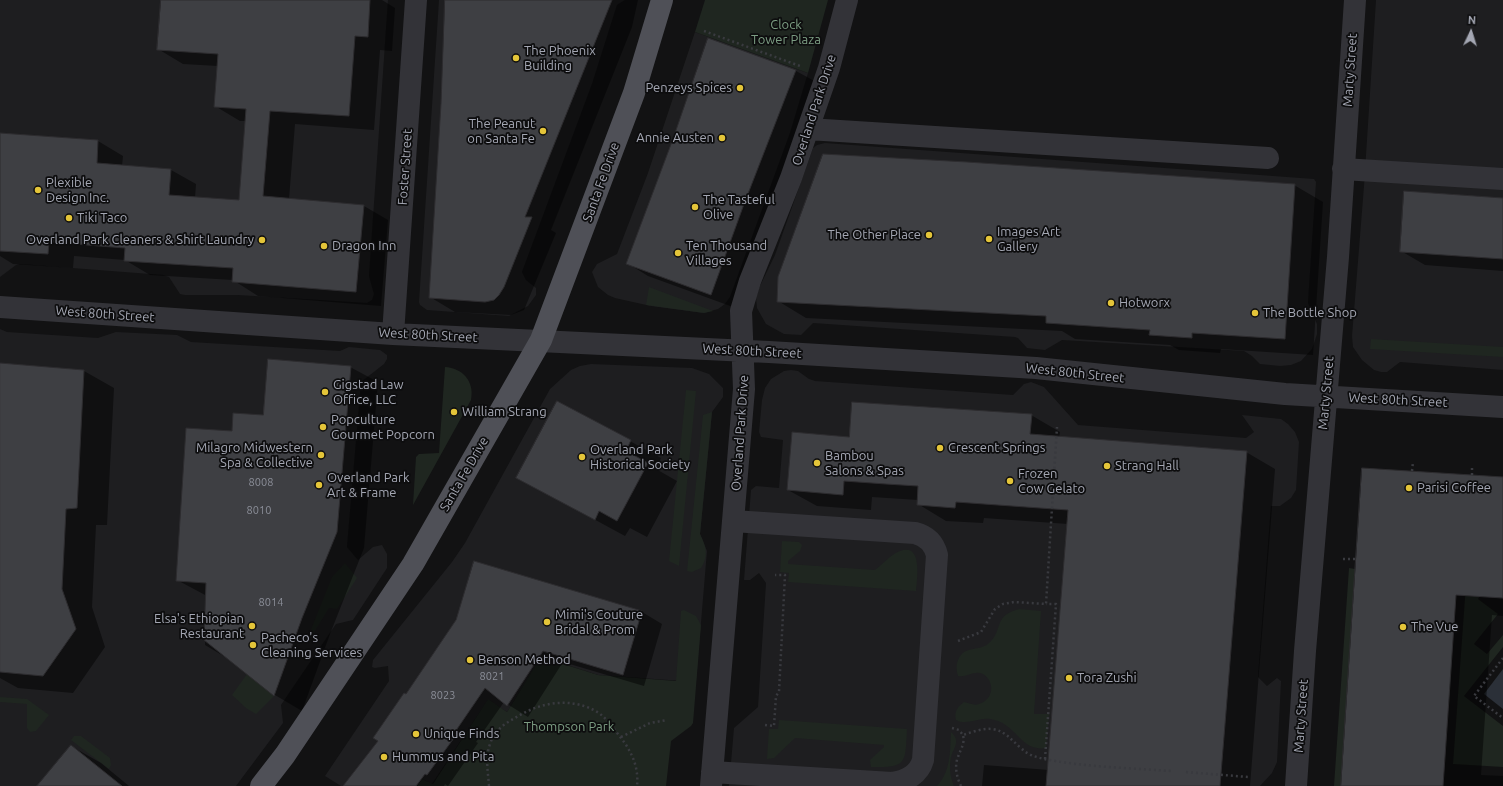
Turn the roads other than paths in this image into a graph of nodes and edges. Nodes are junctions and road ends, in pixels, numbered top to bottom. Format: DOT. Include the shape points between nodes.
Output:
graph roads {
  1 [pos="416,0"];
  2 [pos="662,0"];
  3 [pos="847,0"];
  4 [pos="1354,0"];
  5 [pos="808,129"];
  6 [pos="1268,158"];
  7 [pos="1344,169"];
  8 [pos="1503,179"];
  9 [pos="0,307"];
  10 [pos="393,334"];
  11 [pos="541,340"];
  12 [pos="743,350"];
  13 [pos="1326,396"];
  14 [pos="1503,407"];
  15 [pos="734,521"];
  16 [pos="711,779"];
  17 [pos="261,786"];
  18 [pos="1296,786"];
  1 -- 10 [label="street, Foster Street"];
  2 -- 11 [label="main road, Santa Fe Drive" via="634,93"];
  3 -- 5 [label="street, Overland Park Drive"];
  4 -- 7 [label="street, Marty Street"];
  5 -- 6 [label="street"];
  5 -- 12 [label="street, Overland Park Drive" via="743,300"];
  7 -- 8 [label="street"];
  7 -- 13 [label="street, Marty Street"];
  9 -- 10 [label="street, West 80th Street"];
  10 -- 11 [label="street, West 80th Street"];
  11 -- 12 [label="street, West 80th Street"];
  11 -- 17 [label="main road, Santa Fe Drive" via="413,564 285,755"];
  12 -- 13 [label="street, West 80th Street" via="1036,368"];
  12 -- 15 [label="street, Overland Park Drive" via="744,389"];
  13 -- 14 [label="street, West 80th Street"];
  13 -- 18 [label="street, Marty Street"];
  15 -- 16 [label="street, Overland Park Drive"];
  15 -- 16 [label="street" via="915,533 922,534 932,543 937,555 923,760 916,773 900,782 892,783"];
}
